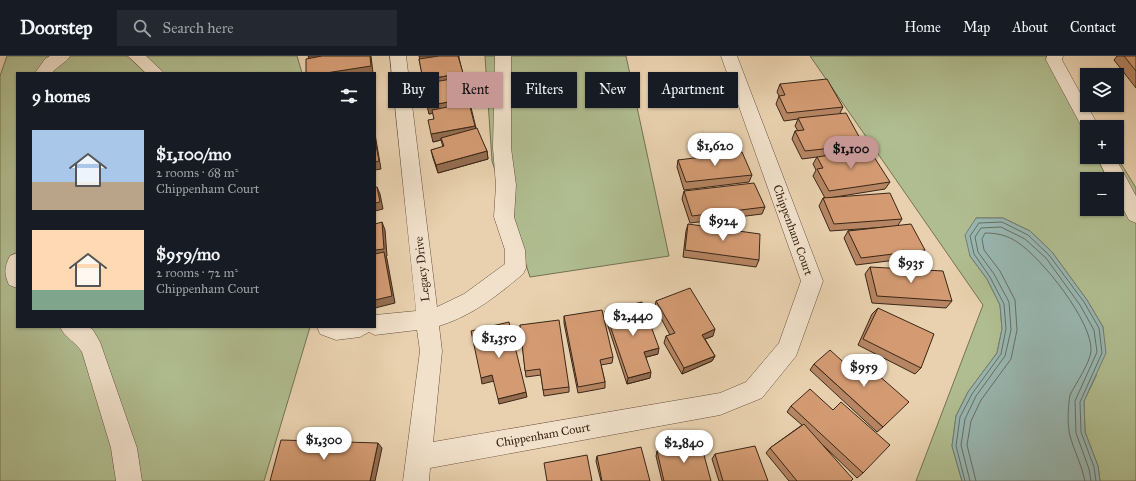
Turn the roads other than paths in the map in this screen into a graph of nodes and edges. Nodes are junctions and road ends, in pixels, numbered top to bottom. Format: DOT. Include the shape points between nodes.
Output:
graph roads {
  1 [pos="62,56"];
  2 [pos="136,56"];
  3 [pos="398,56"];
  4 [pos="503,56"];
  5 [pos="729,56"];
  6 [pos="1055,56"];
  7 [pos="44,72"];
  8 [pos="155,72"];
  9 [pos="1086,120"];
  10 [pos="1110,164"];
  11 [pos="1136,215"];
  12 [pos="428,318"];
  13 [pos="376,325"];
  14 [pos="72,328"];
  15 [pos="331,328"];
  16 [pos="352,328"];
  17 [pos="420,457"];
  18 [pos="128,481"];
  19 [pos="416,481"];
  1 -- 7 [label="street" via="51,63"];
  2 -- 8 [label="street"];
  3 -- 12 [label="street, Legacy Drive"];
  4 -- 12 [label="street" via="502,148 506,185 504,217 515,250 516,268 464,304 444,314"];
  5 -- 17 [label="street, Chippenham Court" via="812,281 788,349 754,390 720,404"];
  6 -- 9 [label="street" via="1054,60"];
  10 -- 11 [label="street"];
  12 -- 13 [label="street"];
  12 -- 17 [label="street, Legacy Drive" via="431,351"];
  14 -- 18 [label="street" via="85,337 92,349 124,448"];
  15 -- 16 [label="street"];
  17 -- 19 [label="street, Legacy Drive"];
}
